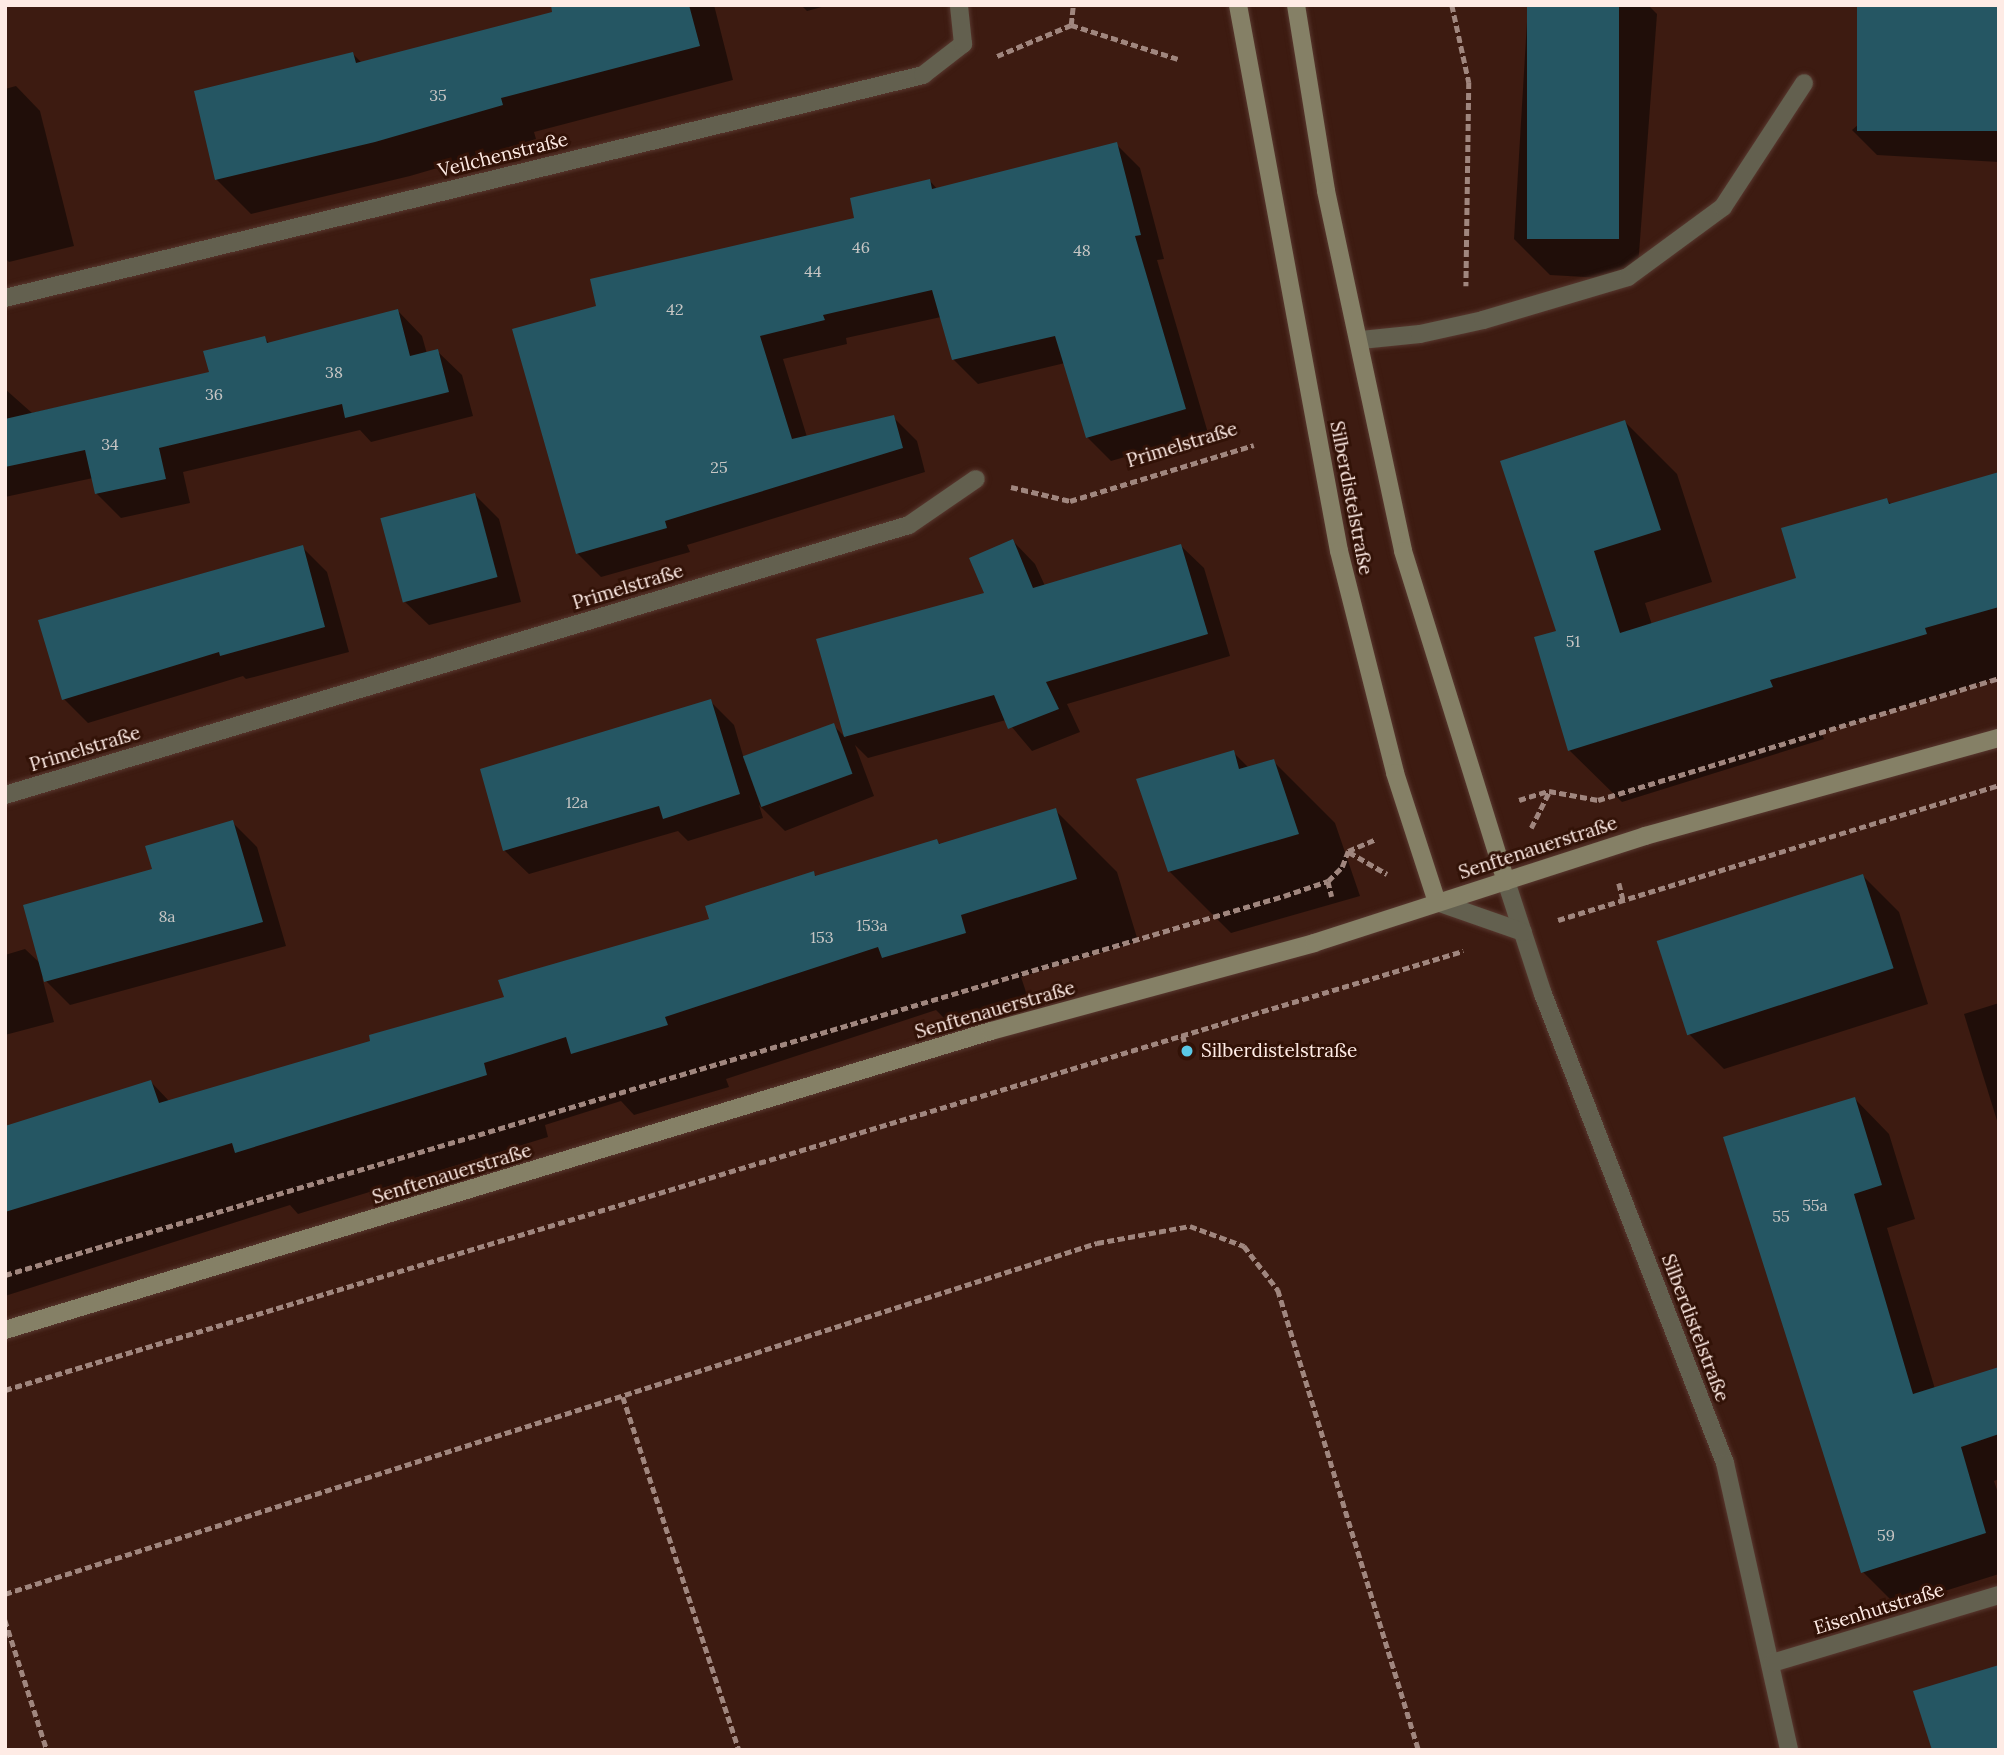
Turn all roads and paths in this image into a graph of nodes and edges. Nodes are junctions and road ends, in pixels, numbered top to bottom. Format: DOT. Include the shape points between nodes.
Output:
graph roads {
  1 [pos="960,5"];
  2 [pos="1073,5"];
  3 [pos="1238,5"];
  4 [pos="1296,5"];
  5 [pos="1452,5"];
  6 [pos="1071,25"];
  7 [pos="963,44"];
  8 [pos="1178,59"];
  9 [pos="1804,83"];
  10 [pos="5,298"];
  11 [pos="1466,322"];
  12 [pos="1361,340"];
  13 [pos="1254,445"];
  14 [pos="976,479"];
  15 [pos="1999,678"];
  16 [pos="1999,738"];
  17 [pos="1999,785"];
  18 [pos="1549,791"];
  19 [pos="5,794"];
  20 [pos="1348,851"];
  21 [pos="1506,881"];
  22 [pos="1437,902"];
  23 [pos="1581,912"];
  24 [pos="1523,933"];
  25 [pos="1437,960"];
  26 [pos="970,978"];
  27 [pos="973,987"];
  28 [pos="1182,1036"];
  29 [pos="1187,1051"];
  30 [pos="5,1275"];
  31 [pos="5,1330"];
  32 [pos="5,1390"];
  33 [pos="623,1397"];
  34 [pos="5,1594"];
  35 [pos="1999,1595"];
  36 [pos="5,1620"];
  37 [pos="1772,1663"];
  38 [pos="47,1750"];
  39 [pos="739,1750"];
  40 [pos="1419,1750"];
  41 [pos="1789,1750"];
  1 -- 7 [label="street"];
  2 -- 6 [label="path"];
  3 -- 22 [label="street, Silberdistelstraße" via="1339,551 1395,773"];
  4 -- 12 [label="street, Silberdistelstraße" via="1326,191"];
  5 -- 11 [label="path" via="1469,82"];
  6 -- 7 [label="path" via="1002,58"];
  6 -- 8 [label="path"];
  7 -- 10 [label="street, Veilchenstraße" via="923,75"];
  9 -- 11 [label="street" via="1723,208 1628,277"];
  11 -- 12 [label="street" via="1420,334"];
  12 -- 21 [label="street, Silberdistelstraße" via="1403,551"];
  13 -- 14 [label="path, Primelstraße" via="1070,501"];
  14 -- 19 [label="street, Primelstraße" via="909,525"];
  15 -- 18 [label="path, Senftenauerstraße" via="1598,800"];
  16 -- 21 [label="street, Senftenauerstraße" via="1645,836"];
  17 -- 23 [label="path"];
  20 -- 27 [label="path" via="1342,867 1328,881"];
  21 -- 22 [label="street, Senftenauerstraße"];
  21 -- 24 [label="street, Silberdistelstraße"];
  22 -- 24 [label="street"];
  22 -- 31 [label="street, Senftenauerstraße" via="1300,947 991,1031"];
  24 -- 37 [label="street, Silberdistelstraße" via="1725,1464"];
  25 -- 28 [label="path"];
  26 -- 27 [label="path"];
  27 -- 30 [label="path"];
  28 -- 29 [label="path"];
  28 -- 32 [label="path"];
  33 -- 34 [label="path"];
  33 -- 39 [label="path"];
  33 -- 40 [label="path" via="1097,1243 1191,1226 1244,1246 1278,1290"];
  35 -- 37 [label="street, Eisenhutstraße"];
  36 -- 38 [label="path"];
  37 -- 41 [label="street, Silberdistelstraße"];
}
